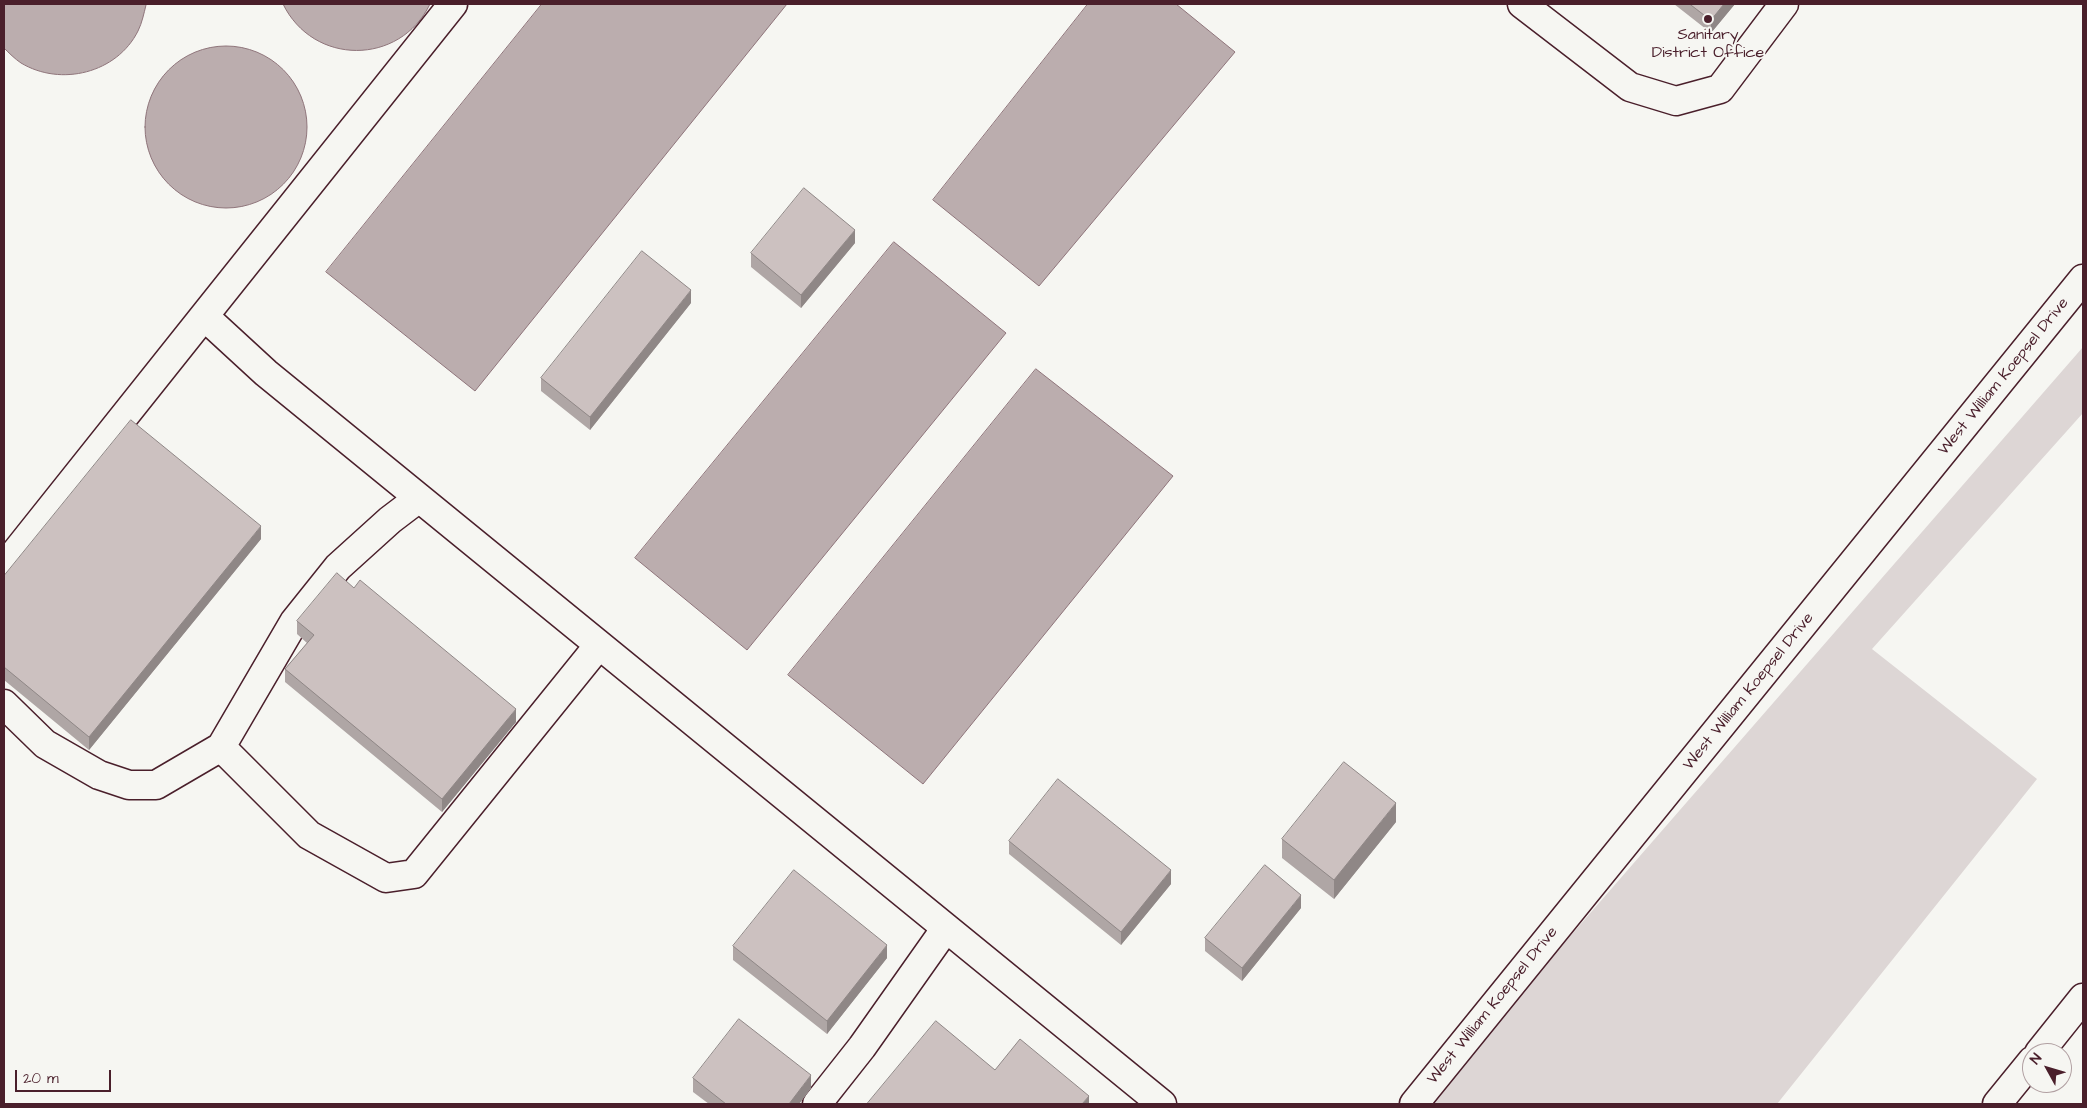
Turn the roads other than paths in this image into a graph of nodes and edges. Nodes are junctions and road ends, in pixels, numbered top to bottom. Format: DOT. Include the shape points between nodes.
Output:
graph roads {
  1 [pos="453,4"];
  2 [pos="1522,4"];
  3 [pos="1784,4"];
  4 [pos="2083,279"];
  5 [pos="204,316"];
  6 [pos="419,498"];
  7 [pos="4,567"];
  8 [pos="599,645"];
  9 [pos="4,704"];
  10 [pos="221,747"];
  11 [pos="946,928"];
  12 [pos="2083,998"];
  13 [pos="2047,1043"];
  14 [pos="2022,1073"];
  15 [pos="817,1104"];
  16 [pos="1162,1104"];
  17 [pos="1414,1104"];
  18 [pos="1997,1104"];
  1 -- 5 [label="street"];
  2 -- 3 [label="street" via="1630,87 1676,101 1720,89"];
  4 -- 17 [label="street, West William Koepsel Drive"];
  5 -- 6 [label="street" via="266,374"];
  5 -- 7 [label="street"];
  6 -- 8 [label="street"];
  6 -- 10 [label="street" via="338,567 316,594 294,622"];
  8 -- 10 [label="street" via="414,874 386,878 309,835"];
  8 -- 11 [label="street"];
  9 -- 10 [label="street" via="45,744 99,775 129,785 156,785"];
  11 -- 15 [label="street" via="862,1047"];
  11 -- 16 [label="street"];
  12 -- 13 [label="street"];
  14 -- 18 [label="street"];
}
